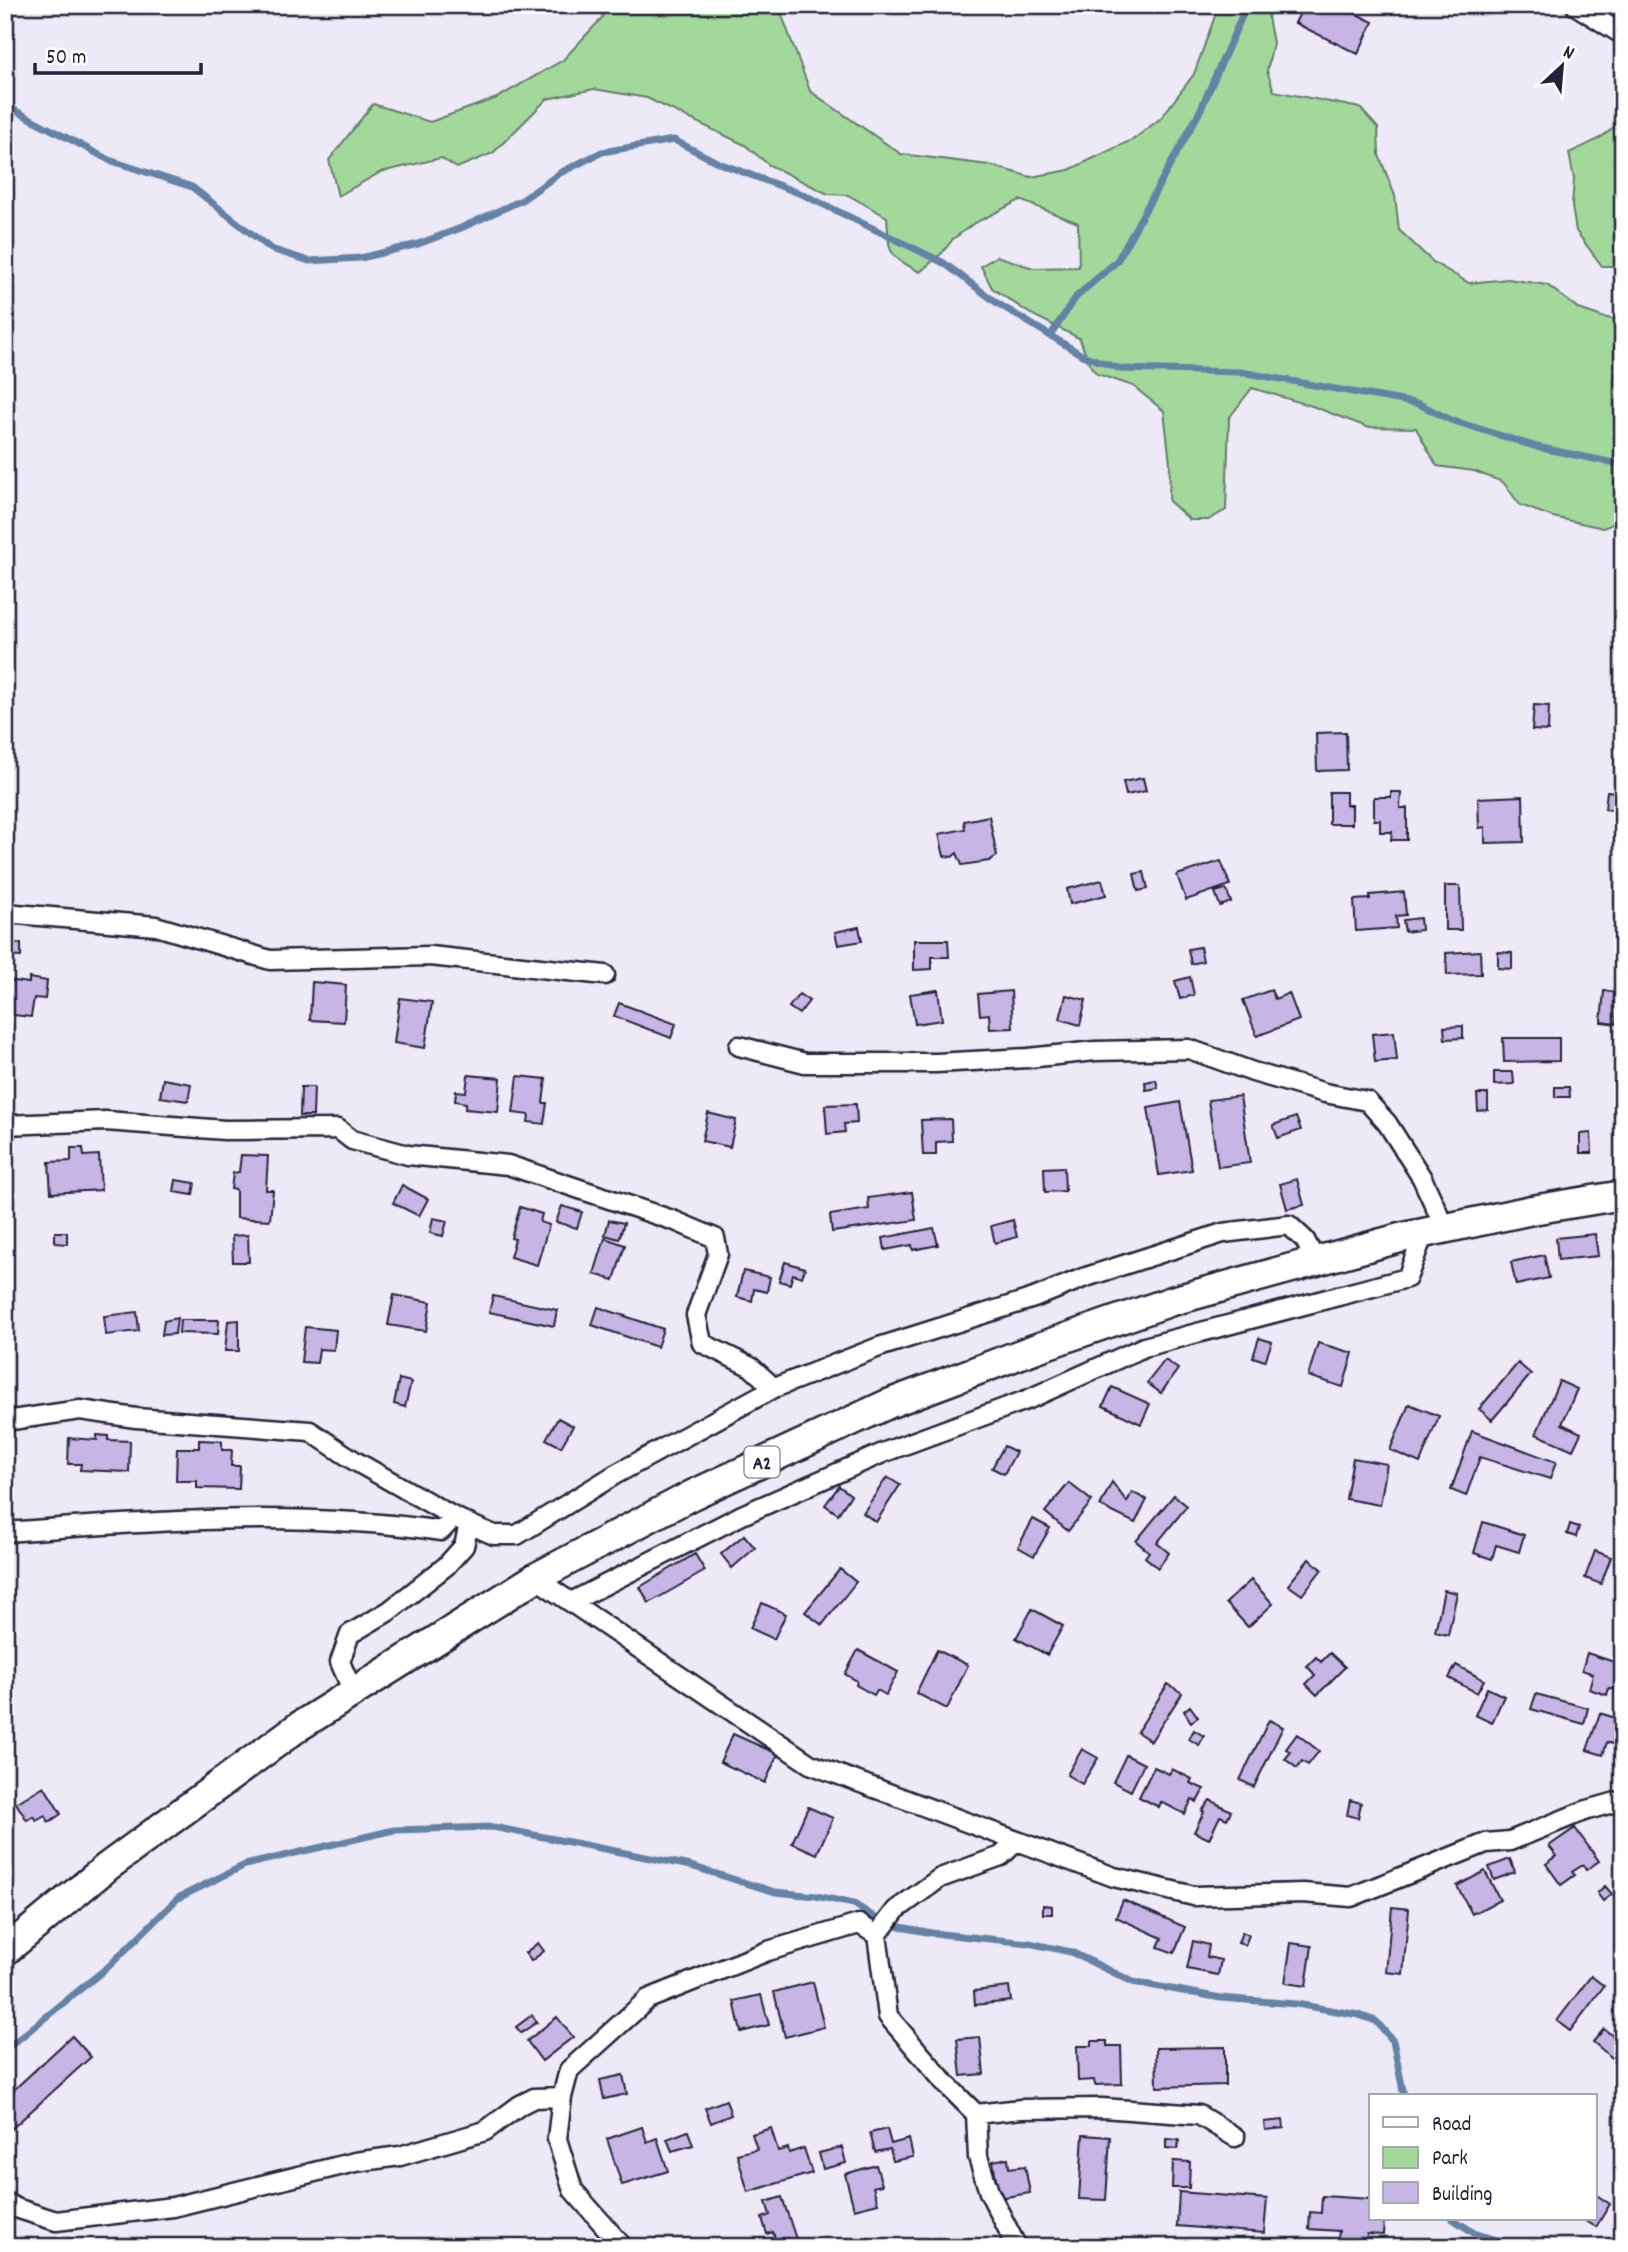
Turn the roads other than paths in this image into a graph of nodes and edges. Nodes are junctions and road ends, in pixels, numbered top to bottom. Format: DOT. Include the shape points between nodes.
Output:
graph roads {
  1 [pos="1575,5"];
  2 [pos="1623,35"];
  3 [pos="5,913"];
  4 [pos="605,975"];
  5 [pos="739,1046"];
  6 [pos="5,1125"];
  7 [pos="1623,1195"];
  8 [pos="1434,1231"];
  9 [pos="1316,1262"];
  10 [pos="775,1388"];
  11 [pos="5,1421"];
  12 [pos="461,1521"];
  13 [pos="5,1532"];
  14 [pos="535,1578"];
  15 [pos="571,1602"];
  16 [pos="353,1692"];
  17 [pos="1623,1800"];
  18 [pos="1016,1842"];
  19 [pos="877,1934"];
  20 [pos="5,1951"];
  21 [pos="562,2097"];
  22 [pos="976,2114"];
  23 [pos="1235,2137"];
  24 [pos="5,2202"];
  25 [pos="623,2247"];
  26 [pos="1017,2247"];
  1 -- 2 [label="street"];
  3 -- 4 [label="street" via="156,926 270,960 430,956"];
  5 -- 8 [label="street" via="805,1063 936,1063 1189,1049 1253,1072 1367,1101 1415,1167"];
  6 -- 10 [label="street" via="106,1121 225,1130 338,1129 352,1140 408,1155 508,1165 662,1217 715,1238 718,1254 696,1315 702,1343 751,1367"];
  7 -- 8 [label="main road, A2"];
  8 -- 9 [label="main road, A2"];
  8 -- 15 [label="street" via="1407,1278 1144,1347 1029,1399 885,1452 742,1515"];
  9 -- 10 [label="street" via="1305,1240 1289,1225 1223,1233 879,1347"];
  9 -- 14 [label="main road, A2" via="1172,1301 888,1404 692,1495"];
  10 -- 12 [label="street" via="615,1474 517,1535 494,1535"];
  11 -- 12 [label="street" via="80,1410 310,1431"];
  12 -- 13 [label="street" via="441,1531 380,1522 185,1519"];
  12 -- 16 [label="street" via="464,1546 446,1566 350,1634 340,1662"];
  14 -- 15 [label="street"];
  14 -- 16 [label="main road, A2"];
  15 -- 18 [label="street" via="810,1764"];
  16 -- 20 [label="main road, A2" via="107,1867"];
  17 -- 18 [label="street" via="1510,1841 1486,1843 1351,1898 1303,1893 1194,1896 1114,1877"];
  18 -- 19 [label="street" via="1001,1856 940,1878 896,1910"];
  19 -- 21 [label="street" via="859,1924 768,1951 648,1999 569,2070"];
  19 -- 22 [label="street" via="888,2016"];
  21 -- 24 [label="street" via="534,2098 485,2131 173,2207 56,2221"];
  21 -- 25 [label="street" via="557,2139 573,2190"];
  22 -- 23 [label="street" via="1102,2108 1199,2115"];
  22 -- 26 [label="street" via="978,2157 989,2192"];
}
